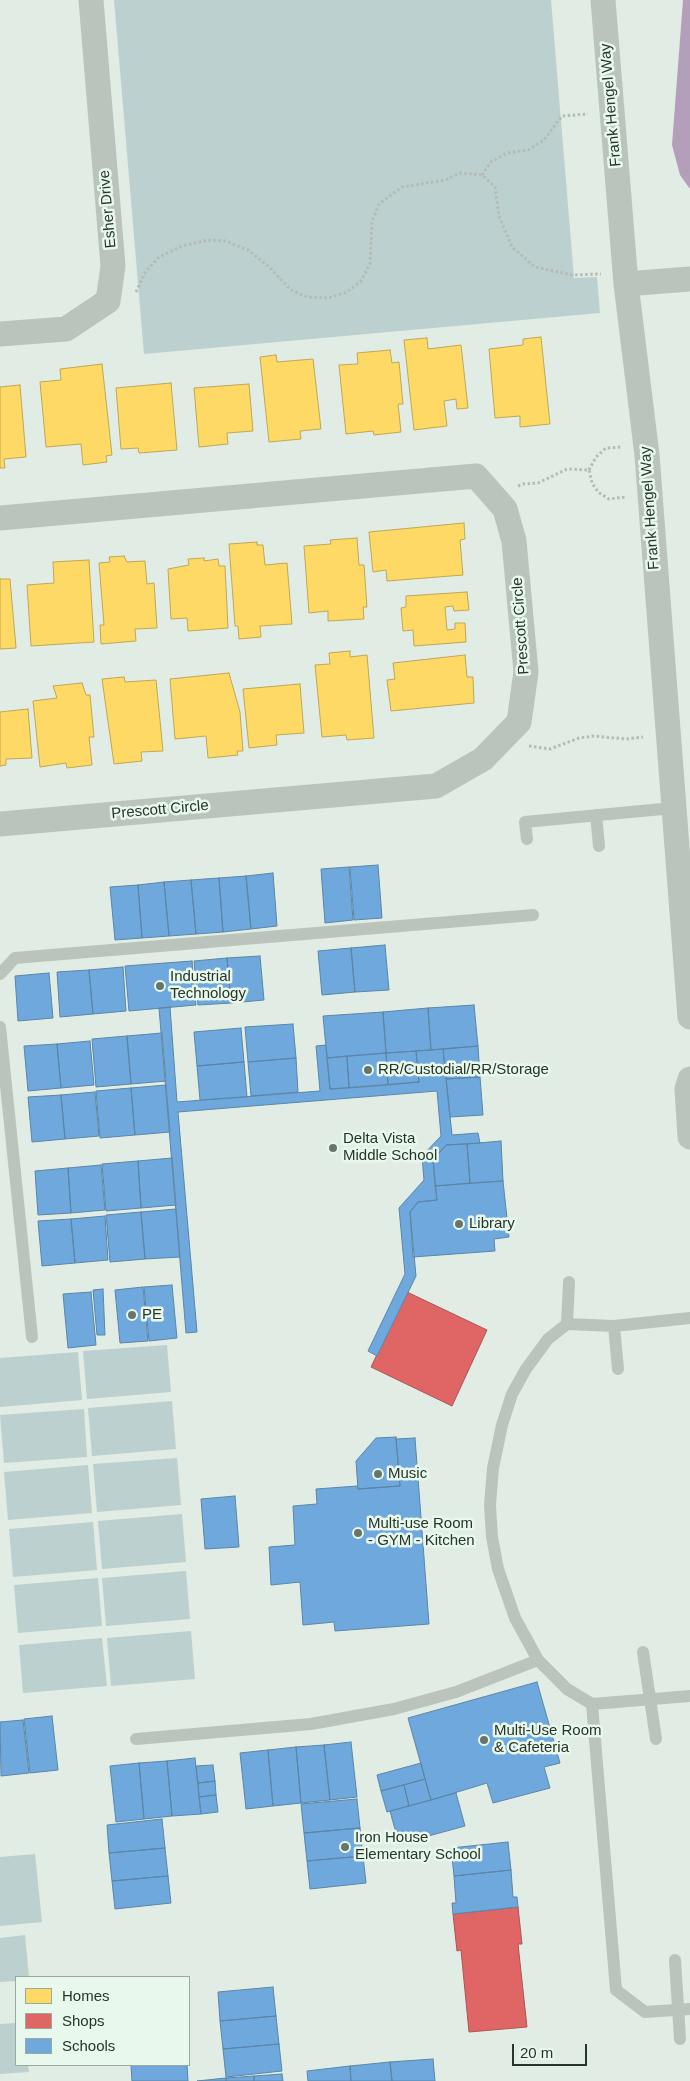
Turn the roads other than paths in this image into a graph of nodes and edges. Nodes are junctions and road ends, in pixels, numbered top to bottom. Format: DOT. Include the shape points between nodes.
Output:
graph roads {
  1 [pos="91,0"];
  2 [pos="603,0"];
  3 [pos="690,279"];
  4 [pos="626,284"];
  5 [pos="0,334"];
  6 [pos="0,518"];
  7 [pos="672,808"];
  8 [pos="596,815"];
  9 [pos="0,824"];
  10 [pos="527,839"];
  11 [pos="598,846"];
  12 [pos="533,914"];
  13 [pos="0,974"];
  14 [pos="690,1017"];
  15 [pos="0,1027"];
  16 [pos="690,1080"];
  17 [pos="690,1137"];
  18 [pos="569,1282"];
  19 [pos="690,1318"];
  20 [pos="567,1324"];
  21 [pos="614,1326"];
  22 [pos="32,1337"];
  23 [pos="618,1370"];
  24 [pos="643,1652"];
  25 [pos="538,1660"];
  26 [pos="690,1696"];
  27 [pos="650,1699"];
  28 [pos="592,1704"];
  29 [pos="136,1739"];
  30 [pos="656,1739"];
  31 [pos="675,1960"];
  32 [pos="684,2010"];
  33 [pos="680,2039"];
  1 -- 5 [label="street, Esher Drive" via="113,266 108,301 66,329"];
  2 -- 4 [label="street, Frank Hengel Way"];
  3 -- 4 [label="street"];
  4 -- 7 [label="street, Frank Hengel Way" via="646,444"];
  6 -- 9 [label="street, Prescott Circle" via="476,476 505,509 514,541 526,672 519,722 483,758 436,786"];
  7 -- 8 [label="lane"];
  7 -- 14 [label="street, Frank Hengel Way"];
  8 -- 10 [label="lane" via="525,822"];
  8 -- 11 [label="lane"];
  12 -- 13 [label="lane" via="15,958"];
  15 -- 22 [label="lane"];
  16 -- 17 [label="street" via="686,1089"];
  18 -- 20 [label="lane"];
  19 -- 21 [label="lane"];
  20 -- 21 [label="lane"];
  20 -- 25 [label="lane" via="548,1339 512,1394 493,1468 490,1505 498,1568 515,1618"];
  21 -- 23 [label="lane"];
  24 -- 27 [label="lane"];
  25 -- 28 [label="lane" via="567,1689"];
  25 -- 29 [label="lane" via="456,1692 394,1708 311,1724"];
  26 -- 27 [label="lane"];
  27 -- 28 [label="lane"];
  27 -- 30 [label="lane"];
  28 -- 32 [label="lane" via="616,1990 645,2012"];
  31 -- 32 [label="lane"];
  32 -- 33 [label="lane"];
}
